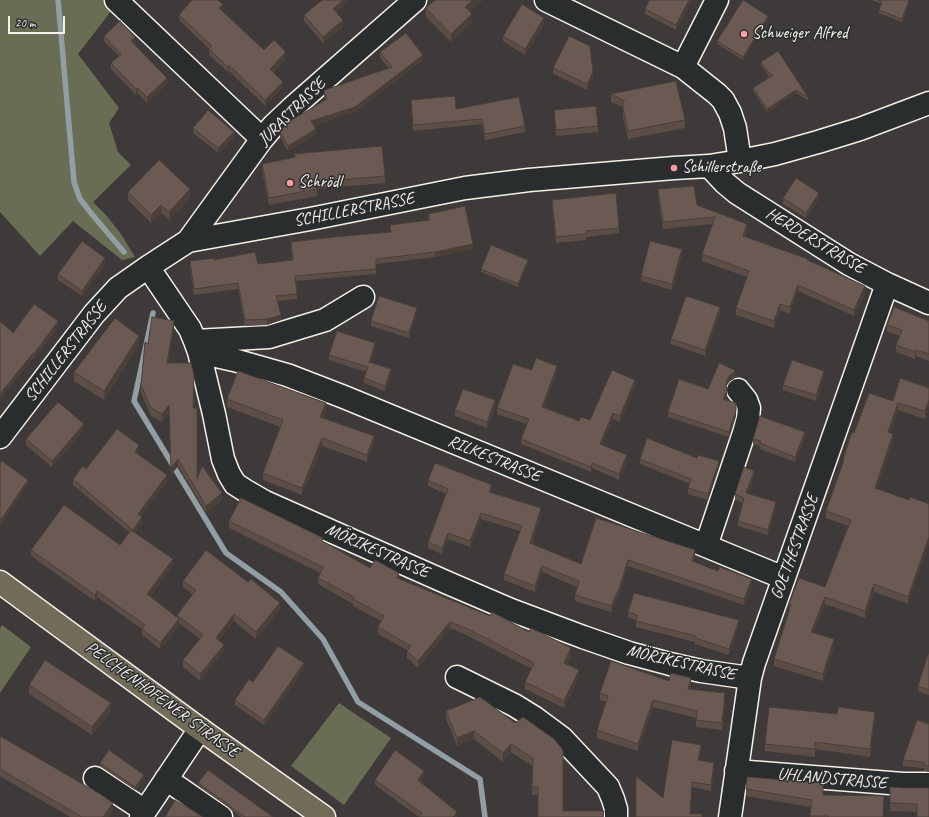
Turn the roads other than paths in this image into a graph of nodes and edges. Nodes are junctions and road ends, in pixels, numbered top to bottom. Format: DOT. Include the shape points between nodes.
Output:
graph roads {
  1 [pos="116,0"];
  2 [pos="415,0"];
  3 [pos="546,0"];
  4 [pos="717,0"];
  5 [pos="683,67"];
  6 [pos="929,103"];
  7 [pos="262,139"];
  8 [pos="740,161"];
  9 [pos="709,166"];
  10 [pos="188,242"];
  11 [pos="148,267"];
  12 [pos="887,284"];
  13 [pos="363,297"];
  14 [pos="929,303"];
  15 [pos="197,346"];
  16 [pos="738,390"];
  17 [pos="0,437"];
  18 [pos="706,546"];
  19 [pos="784,578"];
  20 [pos="0,582"];
  21 [pos="458,678"];
  22 [pos="750,678"];
  23 [pos="200,729"];
  24 [pos="736,771"];
  25 [pos="95,778"];
  26 [pos="166,779"];
  27 [pos="929,784"];
  28 [pos="143,814"];
  29 [pos="221,817"];
  30 [pos="324,817"];
  31 [pos="616,817"];
  32 [pos="730,817"];
  1 -- 7 [label="street"];
  2 -- 7 [label="street, JURASTRASSE" via="292,108"];
  3 -- 5 [label="street"];
  4 -- 5 [label="street"];
  5 -- 8 [label="street" via="723,100 735,128"];
  6 -- 8 [label="street, SCHILLERSTRASSE" via="818,142"];
  7 -- 10 [label="street, JURASTRASSE"];
  8 -- 9 [label="street, SCHILLERSTRASSE"];
  9 -- 10 [label="street, SCHILLERSTRASSE" via="529,180 464,188"];
  9 -- 12 [label="street, HERDERSTRASSE" via="737,193 849,264"];
  10 -- 11 [label="street, SCHILLERSTRASSE"];
  11 -- 15 [label="street, MÖRIKESTRASSE" via="190,329"];
  11 -- 17 [label="street, SCHILLERSTRASSE" via="118,288 94,314"];
  12 -- 14 [label="street, HERDERSTRASSE"];
  12 -- 19 [label="street, GOETHESTRASSE"];
  13 -- 15 [label="street" via="325,320 269,337"];
  15 -- 18 [label="street, RILKESTRASSE" via="344,397"];
  15 -- 22 [label="street, MÖRIKESTRASSE" via="223,459 235,484 246,491 265,502 448,583 582,637 670,664"];
  16 -- 18 [label="street" via="749,408 748,418"];
  18 -- 19 [label="street, RILKESTRASSE"];
  19 -- 22 [label="street, GOETHESTRASSE"];
  20 -- 23 [label="main road, PELCHENHOFENER STRASSE"];
  21 -- 31 [label="street" via="514,705 562,738 608,787 616,809"];
  22 -- 24 [label="street, GOETHESTRASSE"];
  23 -- 26 [label="street"];
  23 -- 30 [label="main road, PELCHENHOFENER STRASSE"];
  24 -- 27 [label="street, UHLANDSTRASSE"];
  24 -- 32 [label="street, GOETHESTRASSE"];
  25 -- 28 [label="street"];
  26 -- 28 [label="street"];
  26 -- 29 [label="street"];
}
